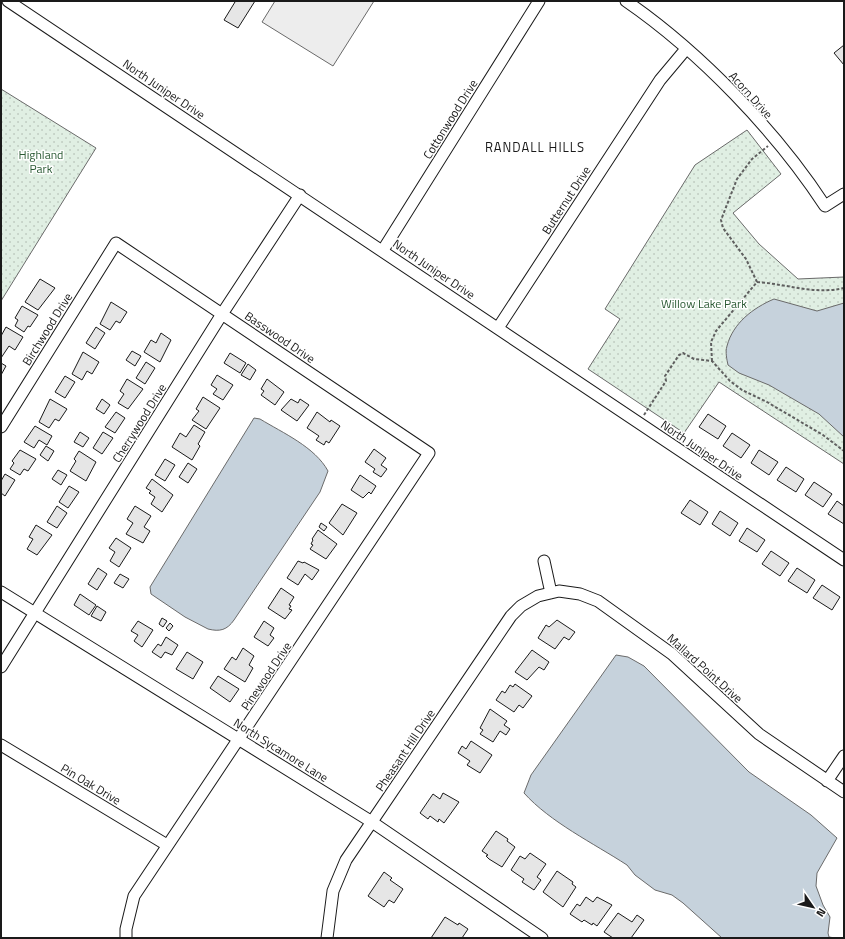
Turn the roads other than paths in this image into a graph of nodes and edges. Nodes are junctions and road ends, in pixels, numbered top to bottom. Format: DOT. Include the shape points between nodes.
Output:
graph roads {
  1 [pos="8,1"];
  2 [pos="539,1"];
  3 [pos="626,1"];
  4 [pos="686,49"];
  5 [pos="844,194"];
  6 [pos="300,195"];
  7 [pos="116,244"];
  8 [pos="383,250"];
  9 [pos="222,314"];
  10 [pos="498,328"];
  11 [pos="1,427"];
  12 [pos="429,453"];
  13 [pos="544,560"];
  14 [pos="844,560"];
  15 [pos="1,592"];
  16 [pos="551,593"];
  17 [pos="538,596"];
  18 [pos="35,614"];
  19 [pos="1,667"];
  20 [pos="239,739"];
  21 [pos="1,745"];
  22 [pos="844,756"];
  23 [pos="827,781"];
  24 [pos="844,792"];
  25 [pos="372,822"];
  26 [pos="167,845"];
  27 [pos="126,938"];
  28 [pos="328,938"];
  29 [pos="542,938"];
  1 -- 6 [label="street, North Juniper Drive"];
  2 -- 8 [label="street, Cottonwood Drive"];
  3 -- 4 [label="street, Acorn Drive"];
  4 -- 5 [label="street, Acorn Drive" via="724,82 810,183 825,206"];
  4 -- 10 [label="street, Butternut Drive" via="660,80"];
  6 -- 8 [label="street, North Juniper Drive"];
  6 -- 9 [label="street, Cherrywood Drive"];
  7 -- 9 [label="street, Basswood Drive"];
  7 -- 11 [label="street, Birchwood Drive"];
  8 -- 10 [label="street, North Juniper Drive"];
  9 -- 12 [label="street, Basswood Drive"];
  9 -- 18 [label="street, Cherrywood Drive"];
  10 -- 14 [label="street, North Juniper Drive"];
  12 -- 20 [label="street, Pinewood Drive"];
  13 -- 16 [label="street"];
  15 -- 18 [label="street, North Sycamore Lane"];
  16 -- 17 [label="street, Mallard Point Drive"];
  16 -- 23 [label="street, Mallard Point Drive" via="564,591 580,594 598,601 625,619 672,654 759,734"];
  17 -- 25 [label="street, Pheasant Hill Drive" via="521,606 511,616"];
  18 -- 19 [label="street, Cherrywood Drive"];
  18 -- 20 [label="street, North Sycamore Lane"];
  20 -- 25 [label="street, North Sycamore Lane"];
  20 -- 26 [label="street, Pinewood Drive"];
  21 -- 26 [label="street, Pin Oak Drive"];
  22 -- 23 [label="street"];
  23 -- 24 [label="street, Mallard Point Drive"];
  25 -- 28 [label="street, Pheasant Hill Drive" via="346,860 336,882"];
  25 -- 29 [label="street, North Sycamore Lane"];
  26 -- 27 [label="street, Pinewood Drive" via="134,896"];
}
